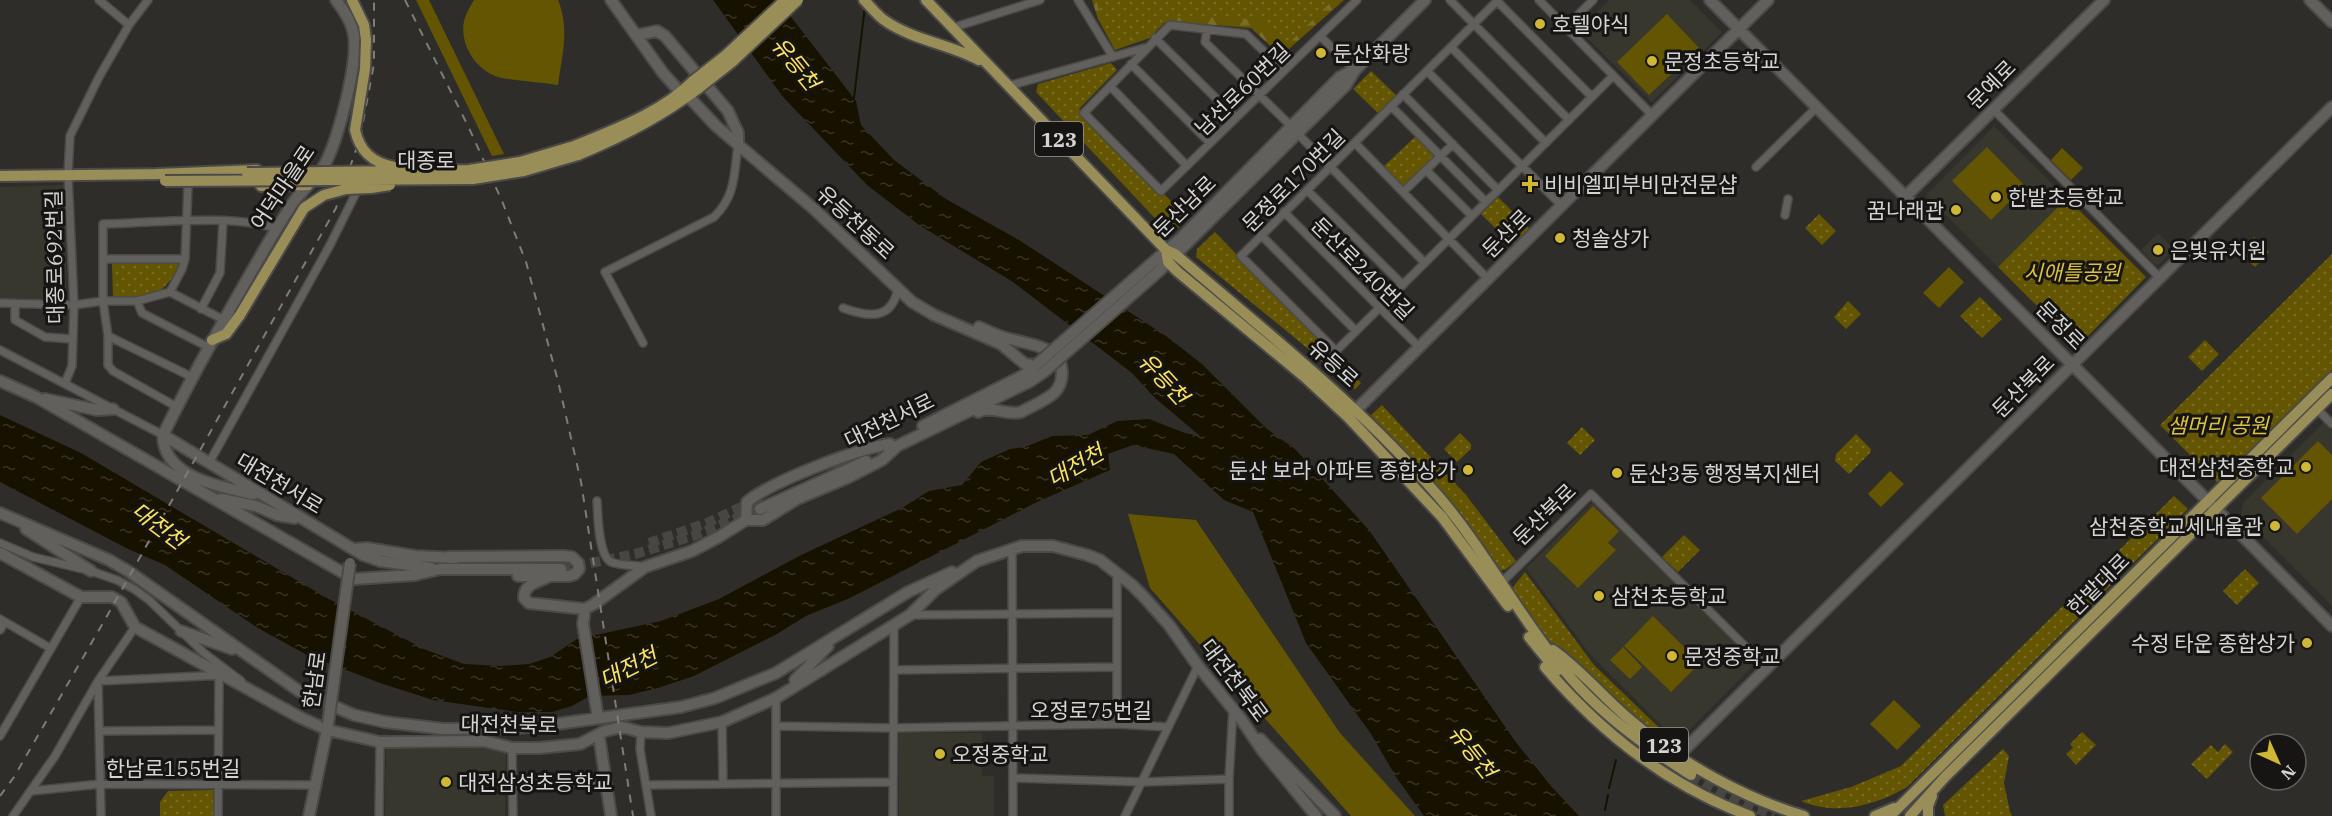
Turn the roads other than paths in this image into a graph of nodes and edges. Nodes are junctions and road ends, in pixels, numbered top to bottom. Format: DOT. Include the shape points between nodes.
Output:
graph roads {
  1 [pos="99,0"];
  2 [pos="336,0"];
  3 [pos="352,0"];
  4 [pos="611,0"];
  5 [pos="785,0"];
  6 [pos="798,0"];
  7 [pos="864,0"];
  8 [pos="926,0"];
  9 [pos="1040,0"];
  10 [pos="1078,0"];
  11 [pos="1425,0"];
  12 [pos="1450,0"];
  13 [pos="1498,0"];
  14 [pos="1539,0"];
  15 [pos="1710,0"];
  16 [pos="1759,0"];
  17 [pos="1768,0"];
  18 [pos="2104,0"];
  19 [pos="2310,0"];
  20 [pos="1355,1"];
  21 [pos="146,2"];
  22 [pos="1589,2"];
  23 [pos="1023,3"];
  24 [pos="2332,22"];
  25 [pos="1474,24"];
  26 [pos="129,26"];
  27 [pos="1566,27"];
  28 [pos="1737,27"];
  29 [pos="952,28"];
  30 [pos="1207,30"];
  31 [pos="637,36"];
  32 [pos="1320,36"];
  33 [pos="1155,38"];
  34 [pos="1451,47"];
  35 [pos="1146,48"];
  36 [pos="1113,57"];
  37 [pos="1131,64"];
  38 [pos="987,65"];
  39 [pos="1355,70"];
  40 [pos="1284,71"];
  41 [pos="1427,71"];
  42 [pos="1613,76"];
  43 [pos="696,84"];
  44 [pos="1008,86"];
  45 [pos="1110,86"];
  46 [pos="1403,94"];
  47 [pos="685,95"];
  48 [pos="1259,95"];
  49 [pos="1592,97"];
  50 [pos="1391,106"];
  51 [pos="1817,107"];
  52 [pos="2332,107"];
  53 [pos="1993,109"];
  54 [pos="1650,113"];
  55 [pos="1236,118"];
  56 [pos="1569,120"];
  57 [pos="1294,130"];
  58 [pos="1546,142"];
  59 [pos="1210,143"];
  60 [pos="1354,143"];
  61 [pos="1453,144"];
  62 [pos="738,145"];
  63 [pos="1440,156"];
  64 [pos="370,163"];
  65 [pos="1187,166"];
  66 [pos="1522,166"];
  67 [pos="1330,167"];
  68 [pos="1756,167"];
  69 [pos="323,168"];
  70 [pos="1426,170"];
  71 [pos="0,176"];
  72 [pos="409,176"];
  73 [pos="161,178"];
  74 [pos="69,179"];
  75 [pos="0,182"];
  76 [pos="308,185"];
  77 [pos="188,186"];
  78 [pos="1307,190"];
  79 [pos="1498,190"];
  80 [pos="1403,192"];
  81 [pos="1906,196"];
  82 [pos="1788,199"];
  83 [pos="1557,201"];
  84 [pos="1486,202"];
  85 [pos="1284,212"];
  86 [pos="1785,215"];
  87 [pos="1472,216"];
  88 [pos="223,221"];
  89 [pos="187,222"];
  90 [pos="276,228"];
  91 [pos="1261,235"];
  92 [pos="1449,239"];
  93 [pos="1170,255"];
  94 [pos="103,259"];
  95 [pos="185,259"];
  96 [pos="1425,263"];
  97 [pos="1483,274"];
  98 [pos="2160,278"];
  99 [pos="1402,285"];
  100 [pos="898,288"];
  101 [pos="170,292"];
  102 [pos="103,301"];
  103 [pos="137,302"];
  104 [pos="0,303"];
  105 [pos="15,304"];
  106 [pos="74,305"];
  107 [pos="1380,307"];
  108 [pos="843,308"];
  109 [pos="201,309"];
  110 [pos="940,318"];
  111 [pos="224,321"];
  112 [pos="1356,331"];
  113 [pos="108,336"];
  114 [pos="72,339"];
  115 [pos="210,343"];
  116 [pos="643,343"];
  117 [pos="1417,344"];
  118 [pos="0,350"];
  119 [pos="1014,354"];
  120 [pos="2073,364"];
  121 [pos="1040,368"];
  122 [pos="192,377"];
  123 [pos="2332,378"];
  124 [pos="0,381"];
  125 [pos="1012,381"];
  126 [pos="65,383"];
  127 [pos="2332,394"];
  128 [pos="36,397"];
  129 [pos="177,407"];
  130 [pos="113,409"];
  131 [pos="2317,409"];
  132 [pos="1350,411"];
  133 [pos="2332,424"];
  134 [pos="941,425"];
  135 [pos="163,435"];
  136 [pos="893,446"];
  137 [pos="209,464"];
  138 [pos="209,496"];
  139 [pos="262,496"];
  140 [pos="597,501"];
  141 [pos="758,505"];
  142 [pos="2212,505"];
  143 [pos="0,513"];
  144 [pos="15,519"];
  145 [pos="303,519"];
  146 [pos="746,520"];
  147 [pos="0,543"];
  148 [pos="354,549"];
  149 [pos="1012,550"];
  150 [pos="0,553"];
  151 [pos="977,561"];
  152 [pos="566,562"];
  153 [pos="645,567"];
  154 [pos="440,569"];
  155 [pos="91,571"];
  156 [pos="1117,573"];
  157 [pos="550,577"];
  158 [pos="1501,583"];
  159 [pos="81,597"];
  160 [pos="585,609"];
  161 [pos="1012,613"];
  162 [pos="1117,614"];
  163 [pos="910,615"];
  164 [pos="2,621"];
  165 [pos="894,624"];
  166 [pos="2332,626"];
  167 [pos="135,627"];
  168 [pos="0,630"];
  169 [pos="181,631"];
  170 [pos="838,635"];
  171 [pos="1541,647"];
  172 [pos="50,648"];
  173 [pos="243,652"];
  174 [pos="1198,666"];
  175 [pos="1012,667"];
  176 [pos="1117,667"];
  177 [pos="1767,668"];
  178 [pos="894,670"];
  179 [pos="221,676"];
  180 [pos="98,681"];
  181 [pos="254,693"];
  182 [pos="780,695"];
  183 [pos="1233,709"];
  184 [pos="598,718"];
  185 [pos="1241,719"];
  186 [pos="722,722"];
  187 [pos="556,724"];
  188 [pos="1117,724"];
  189 [pos="776,726"];
  190 [pos="1013,726"];
  191 [pos="328,727"];
  192 [pos="1168,727"];
  193 [pos="893,728"];
  194 [pos="218,730"];
  195 [pos="99,731"];
  196 [pos="641,732"];
  197 [pos="0,736"];
  198 [pos="599,736"];
  199 [pos="401,741"];
  200 [pos="380,742"];
  201 [pos="512,748"];
  202 [pos="1262,750"];
  203 [pos="1678,756"];
  204 [pos="1945,777"];
  205 [pos="1013,778"];
  206 [pos="1689,778"];
  207 [pos="1229,779"];
  208 [pos="513,782"];
  209 [pos="893,782"];
  210 [pos="1143,782"];
  211 [pos="605,783"];
  212 [pos="723,783"];
  213 [pos="100,784"];
  214 [pos="218,784"];
  215 [pos="316,784"];
  216 [pos="776,784"];
  217 [pos="1304,784"];
  218 [pos="647,785"];
  219 [pos="31,791"];
  220 [pos="1903,804"];
  221 [pos="13,816"];
  222 [pos="101,816"];
  223 [pos="218,816"];
  224 [pos="309,816"];
  225 [pos="379,816"];
  226 [pos="513,816"];
  227 [pos="611,816"];
  228 [pos="651,816"];
  229 [pos="776,816"];
  230 [pos="893,816"];
  231 [pos="1013,816"];
  232 [pos="1125,816"];
  233 [pos="1229,816"];
  234 [pos="1316,816"];
  235 [pos="1335,816"];
  236 [pos="1750,816"];
  237 [pos="1804,816"];
  238 [pos="1875,816"];
  239 [pos="1890,816"];
  240 [pos="1910,816"];
  241 [pos="1928,816"];
  1 -- 26 [label="street"];
  2 -- 69 [label="main road, 어덕마을로" via="349,17 355,37 345,105"];
  3 -- 72 [label="main road, bridge" via="366,40 356,117 357,140 374,160"];
  4 -- 31 [label="main road, 유등천동로"];
  5 -- 43 [label="main road, 대종로, bridge"];
  6 -- 43 [label="main road, 대종로, bridge" via="732,62"];
  7 -- 38 [label="main road" via="882,19 902,31 962,51"];
  8 -- 29 [label="main road, 유등로 / 123"];
  9 -- 23 [label="street"];
  10 -- 36 [label="street"];
  11 -- 39 [label="main road, 둔산남로"];
  12 -- 25 [label="street"];
  13 -- 25 [label="street, 문정로170번길"];
  13 -- 49 [label="street"];
  14 -- 27 [label="street"];
  15 -- 28 [label="main road, 문정로"];
  16 -- 28 [label="main road, 둔산로"];
  17 -- 28 [label="main road, 둔산로"];
  18 -- 53 [label="main road, 문예로"];
  19 -- 24 [label="main road"];
  20 -- 32 [label="street, 남선로60번길"];
  21 -- 26 [label="street, 대종로692번길"];
  22 -- 27 [label="street"];
  23 -- 29 [label="street"];
  25 -- 34 [label="street, 문정로170번길"];
  25 -- 56 [label="street"];
  26 -- 74 [label="street, 대종로692번길" via="73,125 68,150"];
  27 -- 42 [label="street"];
  28 -- 51 [label="main road, 문정로"];
  28 -- 54 [label="main road, 둔산로"];
  29 -- 38 [label="main road, 유등로 / 123"];
  30 -- 33 [label="street" via="1170,25"];
  30 -- 40 [label="street" via="1246,34"];
  30 -- 48 [label="street" via="1205,42"];
  31 -- 47 [label="main road, 유등천동로" via="663,73"];
  31 -- 62 [label="main road" via="657,31 665,36 728,111 738,133"];
  32 -- 39 [label="street"];
  32 -- 40 [label="street, 남선로60번길"];
  33 -- 35 [label="street"];
  33 -- 55 [label="street"];
  34 -- 41 [label="street, 문정로170번길"];
  34 -- 58 [label="street"];
  35 -- 36 [label="street"];
  35 -- 37 [label="street"];
  36 -- 44 [label="street"];
  37 -- 45 [label="street"];
  37 -- 59 [label="street"];
  38 -- 44 [label="main road, 유등로 / 123"];
  39 -- 57 [label="main road, 둔산남로" via="1340,77"];
  40 -- 48 [label="street, 남선로60번길"];
  41 -- 46 [label="street, 문정로170번길"];
  41 -- 66 [label="street"];
  42 -- 49 [label="street, 문정로170번길"];
  42 -- 54 [label="street"];
  43 -- 47 [label="main road, 대종로"];
  44 -- 93 [label="main road, 유등로 / 123"];
  45 -- 65 [label="street"];
  45 -- 65 [label="street, 남선로60번길" via="1084,113 1161,191"];
  46 -- 50 [label="street, 문정로170번길"];
  46 -- 61 [label="street"];
  47 -- 62 [label="main road, 유등천동로"];
  47 -- 72 [label="main road, 대종로, bridge" via="661,116 631,132 576,151"];
  48 -- 55 [label="street, 남선로60번길"];
  48 -- 57 [label="street"];
  49 -- 56 [label="street, 문정로170번길"];
  50 -- 60 [label="street, 문정로170번길"];
  50 -- 63 [label="street"];
  51 -- 68 [label="street"];
  51 -- 81 [label="main road, 문정로"];
  52 -- 98 [label="main road, 둔산북로"];
  53 -- 81 [label="main road, 문예로"];
  53 -- 98 [label="street"];
  54 -- 83 [label="main road, 둔산로"];
  54 -- 117 [label="main road, 둔산로"];
  55 -- 59 [label="street, 남선로60번길"];
  56 -- 58 [label="street, 문정로170번길"];
  57 -- 67 [label="street"];
  57 -- 93 [label="main road, 둔산남로"];
  58 -- 66 [label="street, 문정로170번길"];
  59 -- 65 [label="street, 남선로60번길"];
  60 -- 67 [label="street, 문정로170번길"];
  60 -- 80 [label="street"];
  61 -- 63 [label="street"];
  61 -- 79 [label="street"];
  62 -- 100 [label="main road, 유등천동로"];
  62 -- 116 [label="street" via="726,206 714,217 605,272"];
  63 -- 70 [label="street"];
  63 -- 84 [label="street"];
  64 -- 137 [label="street" via="330,245"];
  66 -- 79 [label="street, 문정로170번길"];
  66 -- 83 [label="street"];
  67 -- 78 [label="street, 문정로170번길"];
  67 -- 96 [label="street"];
  69 -- 73 [label="main road"];
  69 -- 76 [label="main road, 어덕마을로"];
  70 -- 80 [label="street"];
  70 -- 87 [label="street"];
  71 -- 74 [label="main road, 대종로"];
  72 -- 73 [label="main road, 대종로, bridge"];
  72 -- 115 [label="main road, bridge" via="371,188 324,195 304,208 240,315 226,334"];
  73 -- 74 [label="main road, 대종로"];
  73 -- 77 [label="main road" via="160,185"];
  74 -- 75 [label="main road, 대종로"];
  74 -- 106 [label="street, 대종로692번길"];
  76 -- 77 [label="main road"];
  76 -- 90 [label="main road, 어덕마을로"];
  77 -- 89 [label="street"];
  78 -- 85 [label="street, 문정로170번길"];
  78 -- 99 [label="street"];
  79 -- 84 [label="street, 문정로170번길"];
  80 -- 92 [label="street"];
  81 -- 120 [label="main road, 문정로"];
  82 -- 86 [label="street"];
  83 -- 97 [label="main road, 둔산로"];
  84 -- 87 [label="street, 문정로170번길"];
  85 -- 91 [label="street, 문정로170번길"];
  85 -- 107 [label="street, 둔산로240번길"];
  87 -- 92 [label="street, 문정로170번길"];
  88 -- 89 [label="street"];
  88 -- 90 [label="street" via="256,222"];
  88 -- 109 [label="street" via="220,273"];
  89 -- 94 [label="street" via="103,224"];
  89 -- 95 [label="street"];
  90 -- 111 [label="main road, 어덕마을로"];
  91 -- 112 [label="street"];
  91 -- 112 [label="street, 문정로170번길" via="1241,256 1335,351"];
  92 -- 96 [label="street, 문정로170번길"];
  92 -- 97 [label="street"];
  93 -- 121 [label="main road, 둔산남로, bridge"];
  93 -- 132 [label="main road, 유등로 / 123" via="1315,371"];
  94 -- 95 [label="street"];
  94 -- 102 [label="street"];
  95 -- 101 [label="street"];
  96 -- 99 [label="street, 문정로170번길"];
  97 -- 117 [label="main road, 둔산로"];
  98 -- 120 [label="main road, 둔산북로"];
  99 -- 107 [label="street, 문정로170번길"];
  100 -- 108 [label="street" via="896,298 883,312 873,316"];
  100 -- 110 [label="main road, 유등천동로" via="912,302"];
  101 -- 103 [label="street"];
  101 -- 109 [label="street"];
  102 -- 103 [label="street"];
  102 -- 106 [label="street"];
  102 -- 113 [label="street"];
  103 -- 115 [label="street" via="142,313"];
  104 -- 105 [label="street"];
  105 -- 106 [label="street"];
  105 -- 114 [label="street, 대종로692번길" via="15,320 45,337"];
  106 -- 114 [label="street, 대종로692번길"];
  107 -- 112 [label="street, 문정로170번길"];
  107 -- 117 [label="street, 둔산로240번길"];
  109 -- 111 [label="street"];
  110 -- 119 [label="main road, 유등천동로" via="1001,344"];
  110 -- 134 [label="main road" via="955,317 1007,339 1042,347 1057,357 1062,368 1062,379 1052,394 1021,412 984,409"];
  111 -- 115 [label="main road, 어덕마을로"];
  113 -- 122 [label="street"];
  113 -- 129 [label="street" via="108,365 113,371"];
  114 -- 126 [label="street, 대종로692번길" via="72,366"];
  115 -- 122 [label="main road, 어덕마을로"];
  117 -- 132 [label="main road, 둔산로"];
  118 -- 126 [label="street, 대전천서로"];
  119 -- 121 [label="main road, 유등천동로" via="1025,364"];
  119 -- 125 [label="main road" via="1020,370"];
  120 -- 142 [label="main road, 문정로"];
  120 -- 177 [label="main road, 둔산북로"];
  121 -- 125 [label="main road, 대전천서로"];
  121 -- 134 [label="main road" via="1029,382"];
  122 -- 129 [label="main road, 어덕마을로"];
  123 -- 142 [label="main road, 한밭대로"];
  124 -- 128 [label="main road"];
  125 -- 136 [label="main road, 대전천서로"];
  126 -- 130 [label="street, 대전천서로"];
  127 -- 131 [label="main road, 한밭대로"];
  128 -- 130 [label="main road" via="97,410"];
  128 -- 138 [label="main road"];
  129 -- 135 [label="main road, 어덕마을로"];
  130 -- 135 [label="street, 대전천서로"];
  131 -- 133 [label="street"];
  131 -- 142 [label="main road, 한밭대로"];
  132 -- 158 [label="main road, 유등로 / 123" via="1440,498"];
  132 -- 171 [label="main road, 유등로 / 123" via="1442,517"];
  134 -- 136 [label="main road"];
  135 -- 137 [label="main road, 대전천서로"];
  135 -- 139 [label="main road" via="166,449 182,469 210,484"];
  136 -- 141 [label="main road, 대전천서로"];
  136 -- 146 [label="main road" via="882,460 847,478 797,499 763,520"];
  136 -- 146 [label="main road" via="875,446 775,486 747,502"];
  137 -- 139 [label="main road, 대전천서로"];
  138 -- 145 [label="main road"];
  138 -- 154 [label="main road" via="354,579 415,575"];
  139 -- 145 [label="main road, 대전천서로"];
  140 -- 153 [label="street" via="605,557"];
  142 -- 166 [label="main road, 문정로"];
  142 -- 204 [label="main road, 한밭대로"];
  142 -- 220 [label="main road, 한밭대로"];
  143 -- 144 [label="main road"];
  144 -- 155 [label="main road" via="33,535"];
  144 -- 173 [label="main road" via="128,571"];
  145 -- 148 [label="main road, 대전천서로"];
  146 -- 153 [label="main road" via="692,550"];
  147 -- 155 [label="street" via="33,557"];
  148 -- 152 [label="main road, 대전천서로" via="415,556"];
  148 -- 154 [label="main road" via="380,561"];
  148 -- 191 [label="main road, 한남로, bridge"];
  149 -- 151 [label="main road, 대전천북로"];
  149 -- 156 [label="main road, 대전천북로" via="1033,546 1069,550 1100,560"];
  149 -- 161 [label="street, 오정로75번길"];
  150 -- 159 [label="main road"];
  151 -- 163 [label="main road, 대전천북로" via="935,590"];
  151 -- 170 [label="main road" via="908,592"];
  152 -- 154 [label="main road"];
  152 -- 157 [label="main road" via="578,562 575,574"];
  153 -- 160 [label="main road"];
  154 -- 157 [label="main road"];
  155 -- 169 [label="street" via="134,589"];
  156 -- 162 [label="street"];
  156 -- 174 [label="main road, 대전천북로" via="1164,618"];
  157 -- 160 [label="main road" via="528,587 524,598 529,603"];
  158 -- 171 [label="main road, 유등로 / 123"];
  158 -- 177 [label="street, 둔산북로" via="1591,494"];
  159 -- 167 [label="main road" via="112,597 121,602"];
  159 -- 172 [label="street"];
  160 -- 184 [label="main road" via="583,624"];
  161 -- 162 [label="street"];
  161 -- 163 [label="street"];
  161 -- 175 [label="street, 오정로75번길"];
  162 -- 176 [label="street"];
  163 -- 165 [label="main road, 대전천북로"];
  164 -- 168 [label="street"];
  164 -- 172 [label="street"];
  165 -- 178 [label="street"];
  165 -- 182 [label="main road, 대전천북로"];
  167 -- 179 [label="main road, 대전천북로"];
  167 -- 180 [label="street"];
  169 -- 173 [label="main road"];
  169 -- 181 [label="street"];
  170 -- 182 [label="main road"];
  170 -- 184 [label="main road" via="776,673 715,698 681,707"];
  171 -- 203 [label="main road, 123" via="1567,660 1635,725"];
  171 -- 206 [label="main road, 유등로" via="1575,693 1612,728 1642,752"];
  171 -- 236 [label="main road, 123" via="1544,667 1569,696 1639,757 1710,800"];
  172 -- 197 [label="street"];
  173 -- 187 [label="main road" via="299,691 375,720 444,729"];
  174 -- 183 [label="main road, 대전천북로"];
  174 -- 192 [label="street"];
  175 -- 176 [label="street, 오정로75번길"];
  175 -- 178 [label="street"];
  175 -- 190 [label="street, 오정로75번길"];
  176 -- 188 [label="street"];
  177 -- 203 [label="main road, 둔산북로"];
  178 -- 193 [label="street"];
  179 -- 180 [label="street"];
  179 -- 181 [label="main road, 대전천북로"];
  179 -- 194 [label="street"];
  180 -- 195 [label="street"];
  180 -- 219 [label="street" via="56,756"];
  181 -- 191 [label="main road, 대전천북로" via="301,718"];
  182 -- 186 [label="main road, 대전천북로"];
  182 -- 189 [label="street"];
  183 -- 185 [label="main road, 대전천북로"];
  183 -- 207 [label="street"];
  184 -- 187 [label="main road"];
  185 -- 202 [label="main road, 대전천북로"];
  185 -- 217 [label="main road"];
  186 -- 196 [label="main road, 대전천북로" via="668,733"];
  186 -- 212 [label="street"];
  187 -- 199 [label="main road" via="524,731"];
  188 -- 190 [label="street, 오정로75번길"];
  188 -- 192 [label="street, 오정로75번길"];
  189 -- 193 [label="street"];
  189 -- 216 [label="street"];
  190 -- 193 [label="street"];
  190 -- 205 [label="street, 오정로75번길"];
  191 -- 200 [label="main road, 대전천북로" via="351,737"];
  191 -- 215 [label="main road, 한남로"];
  192 -- 210 [label="street"];
  193 -- 209 [label="street"];
  194 -- 195 [label="street"];
  194 -- 214 [label="street"];
  195 -- 213 [label="street"];
  196 -- 198 [label="main road, 대전천북로" via="622,727"];
  196 -- 218 [label="street"];
  198 -- 201 [label="main road, 대전천북로" via="580,744"];
  198 -- 211 [label="main road"];
  199 -- 200 [label="main road, 대전천북로"];
  199 -- 201 [label="main road, 대전천북로" via="484,741"];
  200 -- 225 [label="street"];
  201 -- 208 [label="street"];
  202 -- 217 [label="main road"];
  202 -- 234 [label="main road, 대전천북로"];
  203 -- 237 [label="main road, 123" via="1762,803"];
  204 -- 240 [label="main road, 한밭대로"];
  204 -- 241 [label="main road" via="1928,806"];
  205 -- 210 [label="street"];
  205 -- 231 [label="street, 오정로75번길"];
  207 -- 210 [label="street"];
  207 -- 233 [label="street"];
  208 -- 211 [label="street"];
  208 -- 226 [label="street"];
  209 -- 216 [label="street"];
  209 -- 230 [label="street"];
  210 -- 232 [label="street"];
  211 -- 227 [label="main road"];
  212 -- 216 [label="street"];
  212 -- 218 [label="street"];
  213 -- 214 [label="street, 한남로155번길"];
  213 -- 219 [label="street, 한남로155번길"];
  213 -- 222 [label="street"];
  214 -- 215 [label="street, 한남로155번길"];
  214 -- 223 [label="street"];
  215 -- 224 [label="main road, 한남로"];
  216 -- 229 [label="street"];
  217 -- 235 [label="main road"];
  218 -- 228 [label="street"];
  219 -- 221 [label="street"];
  220 -- 238 [label="main road"];
  220 -- 239 [label="main road, 한밭대로"];
}
